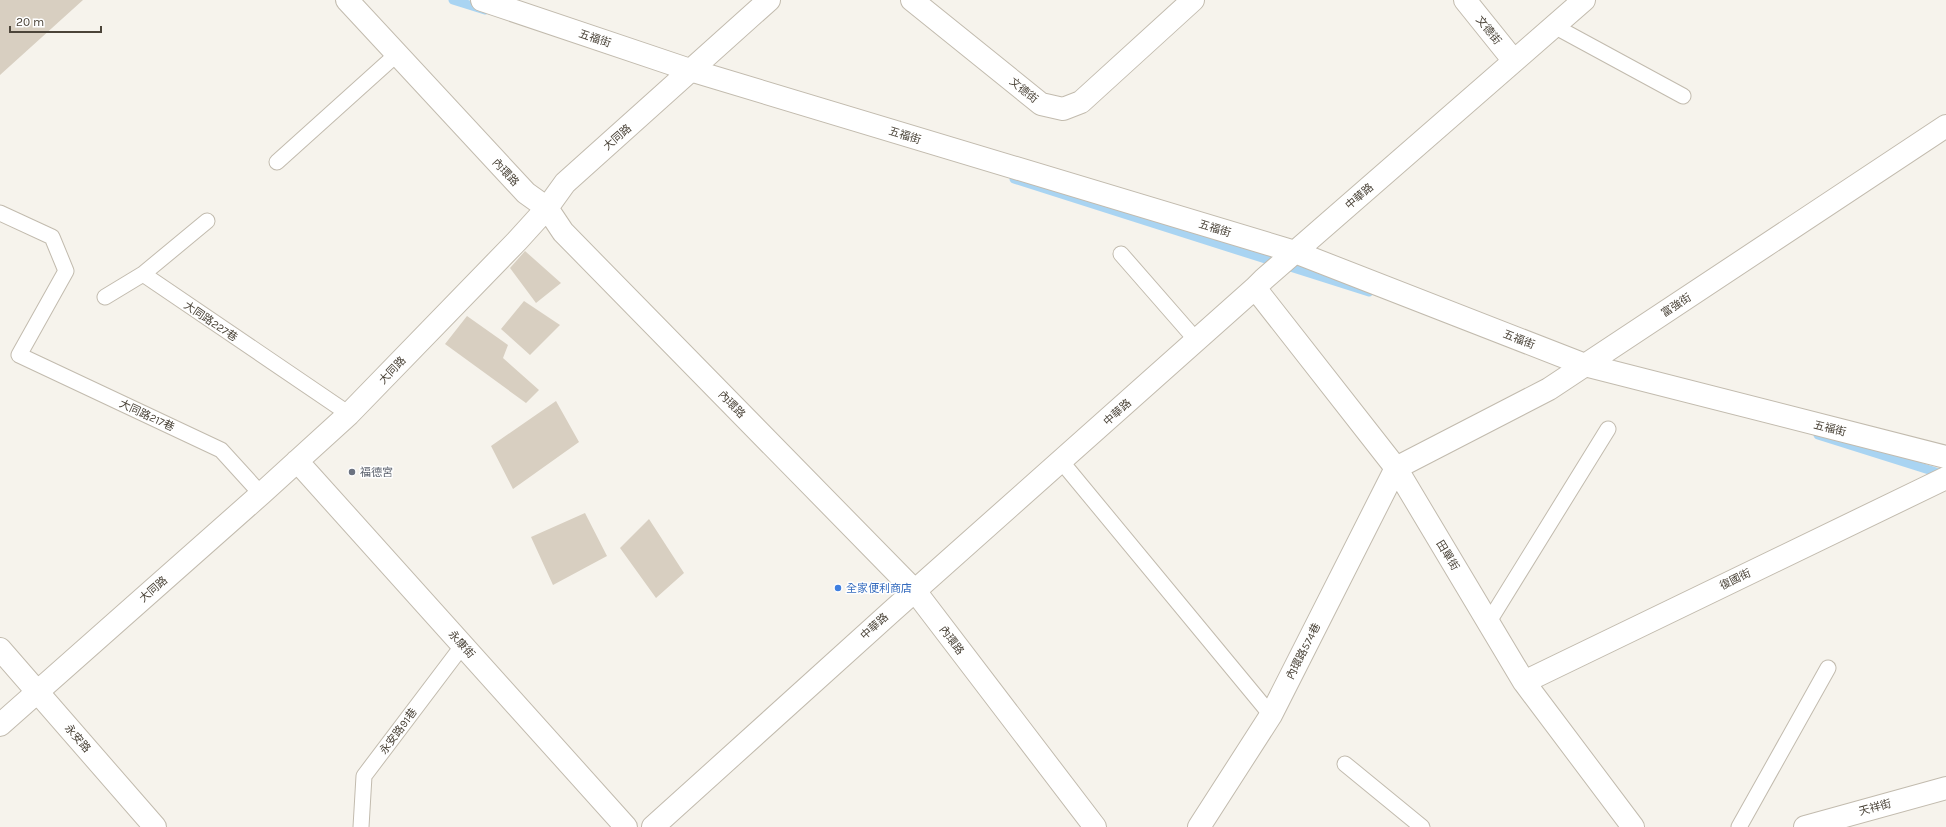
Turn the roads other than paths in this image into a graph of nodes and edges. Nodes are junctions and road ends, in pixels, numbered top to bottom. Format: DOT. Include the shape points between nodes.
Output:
graph roads {
  1 [pos="347,0"];
  2 [pos="482,0"];
  3 [pos="769,0"];
  4 [pos="912,0"];
  5 [pos="1193,0"];
  6 [pos="1465,0"];
  7 [pos="1584,0"];
  8 [pos="1554,26"];
  9 [pos="398,54"];
  10 [pos="1514,61"];
  11 [pos="681,79"];
  12 [pos="1683,96"];
  13 [pos="1946,126"];
  14 [pos="276,162"];
  15 [pos="547,208"];
  16 [pos="0,213"];
  17 [pos="207,221"];
  18 [pos="1121,254"];
  19 [pos="1290,257"];
  20 [pos="143,274"];
  21 [pos="1260,284"];
  22 [pos="104,296"];
  23 [pos="1197,341"];
  24 [pos="1581,368"];
  25 [pos="349,414"];
  26 [pos="1608,429"];
  27 [pos="1946,458"];
  28 [pos="297,461"];
  29 [pos="1061,461"];
  30 [pos="1396,468"];
  31 [pos="1940,480"];
  32 [pos="261,494"];
  33 [pos="915,591"];
  34 [pos="1488,622"];
  35 [pos="463,645"];
  36 [pos="0,649"];
  37 [pos="1828,668"];
  38 [pos="1524,682"];
  39 [pos="38,691"];
  40 [pos="1271,715"];
  41 [pos="0,725"];
  42 [pos="1345,764"];
  43 [pos="1946,788"];
  44 [pos="155,827"];
  45 [pos="361,827"];
  46 [pos="626,827"];
  47 [pos="653,827"];
  48 [pos="1095,827"];
  49 [pos="1199,827"];
  50 [pos="1422,827"];
  51 [pos="1632,827"];
  52 [pos="1739,827"];
  53 [pos="1805,827"];
  1 -- 9 [label="street, 內環路"];
  2 -- 11 [label="street, 五福街"];
  3 -- 11 [label="street, 大同路"];
  4 -- 5 [label="street, 文德街" via="1041,104 1062,109 1081,102"];
  6 -- 10 [label="street, 文德街"];
  7 -- 8 [label="street, 中華路"];
  8 -- 10 [label="street, 中華路"];
  8 -- 12 [label="lane"];
  9 -- 14 [label="lane"];
  9 -- 15 [label="street, 內環路" via="526,193"];
  10 -- 19 [label="street, 中華路"];
  11 -- 15 [label="street, 大同路" via="564,183"];
  11 -- 19 [label="street, 五福街"];
  13 -- 24 [label="street, 富強街"];
  15 -- 25 [label="street, 大同路"];
  15 -- 33 [label="street, 內環路" via="563,232"];
  16 -- 32 [label="lane, 大同路217巷" via="52,237 66,271 20,355 221,450"];
  17 -- 20 [label="lane"];
  18 -- 23 [label="lane"];
  19 -- 21 [label="street, 中華路"];
  19 -- 24 [label="street, 五福街"];
  20 -- 22 [label="lane"];
  20 -- 25 [label="lane, 大同路227巷"];
  21 -- 23 [label="street, 中華路"];
  21 -- 30 [label="street, 田單街"];
  23 -- 29 [label="street, 中華路"];
  24 -- 27 [label="street, 五福街"];
  24 -- 30 [label="street, 富強街" via="1549,389"];
  25 -- 28 [label="street, 大同路"];
  26 -- 34 [label="lane"];
  28 -- 32 [label="street, 大同路"];
  28 -- 35 [label="street, 永康街"];
  29 -- 33 [label="street, 中華路"];
  29 -- 40 [label="lane"];
  30 -- 34 [label="street, 田單街"];
  30 -- 40 [label="street, 內環路574巷"];
  31 -- 38 [label="street, 復國街"];
  32 -- 39 [label="street, 大同路"];
  33 -- 47 [label="street, 中華路"];
  33 -- 48 [label="street, 內環路"];
  34 -- 38 [label="street, 田單街"];
  35 -- 45 [label="lane, 永安路91巷" via="364,776"];
  35 -- 46 [label="street, 永康街"];
  36 -- 39 [label="street, 永安路"];
  37 -- 52 [label="lane"];
  38 -- 51 [label="street, 田單街"];
  39 -- 41 [label="street, 大同路"];
  39 -- 44 [label="street, 永安路"];
  40 -- 49 [label="street, 內環路574巷"];
  42 -- 50 [label="lane"];
  43 -- 53 [label="street, 天祥街"];
}
